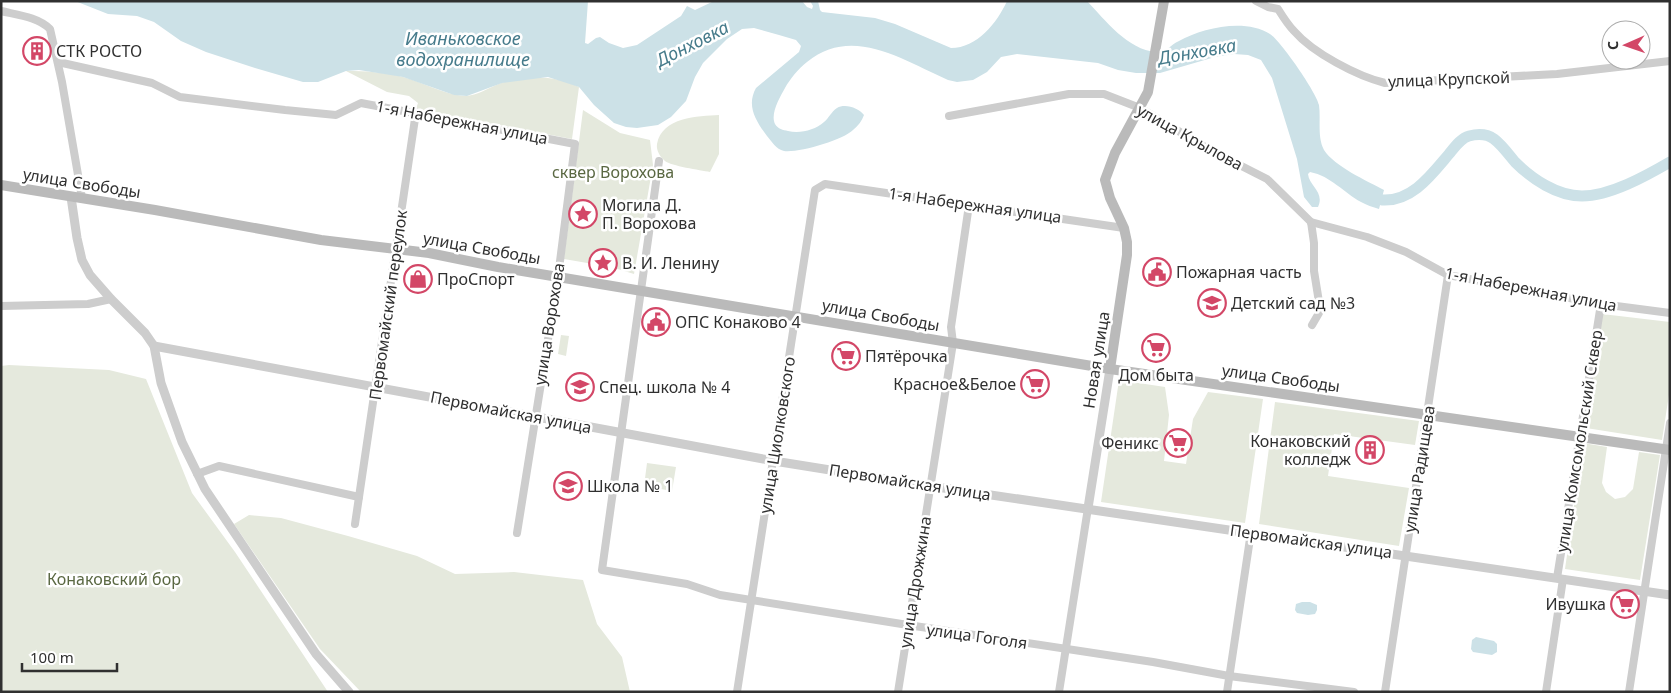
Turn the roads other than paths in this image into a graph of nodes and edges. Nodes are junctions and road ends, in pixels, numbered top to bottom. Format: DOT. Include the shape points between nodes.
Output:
graph roads {
  1 [pos="1164,1"];
  2 [pos="1256,1"];
  3 [pos="1,11"];
  4 [pos="1670,61"];
  5 [pos="58,62"];
  6 [pos="1140,108"];
  7 [pos="416,112"];
  8 [pos="949,116"];
  9 [pos="575,144"];
  10 [pos="659,161"];
  11 [pos="825,184"];
  12 [pos="1,185"];
  13 [pos="71,197"];
  14 [pos="82,198"];
  15 [pos="969,204"];
  16 [pos="1311,222"];
  17 [pos="1124,228"];
  18 [pos="397,248"];
  19 [pos="1448,275"];
  20 [pos="558,277"];
  21 [pos="640,290"];
  22 [pos="111,299"];
  23 [pos="1601,304"];
  24 [pos="1,306"];
  25 [pos="1670,313"];
  26 [pos="795,316"];
  27 [pos="1312,325"];
  28 [pos="953,343"];
  29 [pos="154,346"];
  30 [pos="1110,369"];
  31 [pos="376,387"];
  32 [pos="1427,414"];
  33 [pos="534,416"];
  34 [pos="1670,423"];
  35 [pos="620,433"];
  36 [pos="1580,436"];
  37 [pos="1668,449"];
  38 [pos="774,461"];
  39 [pos="197,474"];
  40 [pos="930,486"];
  41 [pos="359,497"];
  42 [pos="1088,508"];
  43 [pos="355,524"];
  44 [pos="1251,532"];
  45 [pos="517,533"];
  46 [pos="1406,555"];
  47 [pos="1560,578"];
  48 [pos="1644,591"];
  49 [pos="1670,595"];
  50 [pos="751,600"];
  51 [pos="908,625"];
  52 [pos="1066,649"];
  53 [pos="1229,676"];
  54 [pos="349,692"];
  55 [pos="737,692"];
  56 [pos="898,692"];
  57 [pos="1060,692"];
  58 [pos="1227,692"];
  59 [pos="1354,692"];
  60 [pos="1385,692"];
  61 [pos="1546,692"];
  62 [pos="1629,692"];
  1 -- 6 [label="main road, Новая улица" via="1148,92"];
  2 -- 4 [label="street, улица Крупской" via="1278,9 1294,32 1317,50 1359,74 1385,83 1557,74"];
  3 -- 5 [label="street" via="34,19 47,26"];
  5 -- 7 [label="street, 1-я Набережная улица" via="152,83 180,97 336,114 361,103"];
  5 -- 14 [label="street"];
  6 -- 8 [label="street, улица Крылова" via="1104,94 1069,94"];
  6 -- 16 [label="street, улица Крылова" via="1267,180"];
  6 -- 17 [label="main road, Новая улица" via="1105,180"];
  7 -- 9 [label="street, 1-я Набережная улица"];
  7 -- 18 [label="street, Первомайский переулок"];
  9 -- 20 [label="street, улица Ворохова"];
  10 -- 21 [label="street"];
  11 -- 15 [label="street, 1-я Набережная улица"];
  11 -- 26 [label="street, улица Циолковского" via="815,190"];
  12 -- 13 [label="main road, улица Свободы"];
  13 -- 14 [label="main road, улица Свободы"];
  13 -- 22 [label="street" via="82,260 90,275"];
  14 -- 18 [label="main road, улица Свободы" via="321,240"];
  15 -- 17 [label="street, 1-я Набережная улица"];
  15 -- 28 [label="street, улица Дрожжина" via="951,327"];
  16 -- 19 [label="street, 1-я Набережная улица" via="1367,237 1406,252"];
  16 -- 27 [label="street" via="1319,302 1319,313"];
  17 -- 30 [label="main road, Новая улица" via="1127,255"];
  18 -- 20 [label="main road, улица Свободы"];
  18 -- 31 [label="street, Первомайский переулок"];
  19 -- 23 [label="street, 1-я Набережная улица"];
  19 -- 32 [label="street, улица Радищева"];
  20 -- 21 [label="main road, улица Свободы"];
  20 -- 33 [label="street, улица Ворохова"];
  21 -- 26 [label="main road, улица Свободы"];
  21 -- 35 [label="street"];
  22 -- 24 [label="street" via="88,304"];
  22 -- 29 [label="street"];
  23 -- 25 [label="street, 1-я Набережная улица"];
  23 -- 36 [label="street, улица Комсомольский Сквер"];
  26 -- 28 [label="main road, улица Свободы"];
  26 -- 38 [label="street, улица Циолковского"];
  28 -- 30 [label="main road, улица Свободы"];
  28 -- 40 [label="street, улица Дрожжина"];
  29 -- 31 [label="street, Первомайская улица"];
  29 -- 39 [label="street" via="161,383"];
  30 -- 32 [label="main road, улица Свободы"];
  30 -- 42 [label="street, Новая улица"];
  31 -- 33 [label="street, Первомайская улица"];
  31 -- 41 [label="street, Первомайский переулок"];
  32 -- 36 [label="main road, улица Свободы"];
  32 -- 46 [label="street, улица Радищева"];
  33 -- 35 [label="street, Первомайская улица"];
  33 -- 45 [label="street, улица Ворохова"];
  34 -- 37 [label="street"];
  35 -- 38 [label="street, Первомайская улица"];
  35 -- 50 [label="street, улица Гоголя" via="602,570 687,584 720,595"];
  36 -- 37 [label="main road, улица Свободы"];
  36 -- 47 [label="street, улица Комсомольский Сквер"];
  37 -- 48 [label="street"];
  38 -- 40 [label="street, Первомайская улица"];
  38 -- 50 [label="street, улица Циолковского"];
  39 -- 41 [label="street" via="220,466"];
  39 -- 54 [label="street" via="316,654"];
  40 -- 42 [label="street, Первомайская улица"];
  40 -- 51 [label="street, улица Дрожжина"];
  41 -- 43 [label="street, Первомайский переулок"];
  42 -- 44 [label="street, Первомайская улица"];
  42 -- 52 [label="street, Новая улица"];
  44 -- 46 [label="street, Первомайская улица"];
  44 -- 53 [label="street"];
  46 -- 47 [label="street, Первомайская улица"];
  46 -- 60 [label="street, улица Радищева"];
  47 -- 48 [label="street, Первомайская улица"];
  47 -- 61 [label="street, улица Комсомольский Сквер"];
  48 -- 49 [label="street, Первомайская улица"];
  48 -- 62 [label="street"];
  50 -- 51 [label="street, улица Гоголя"];
  50 -- 55 [label="street, улица Циолковского"];
  51 -- 52 [label="street, улица Гоголя"];
  51 -- 56 [label="street, улица Дрожжина"];
  52 -- 53 [label="street, улица Гоголя"];
  52 -- 57 [label="street, Новая улица"];
  53 -- 58 [label="street"];
  53 -- 59 [label="street, улица Гоголя"];
}
